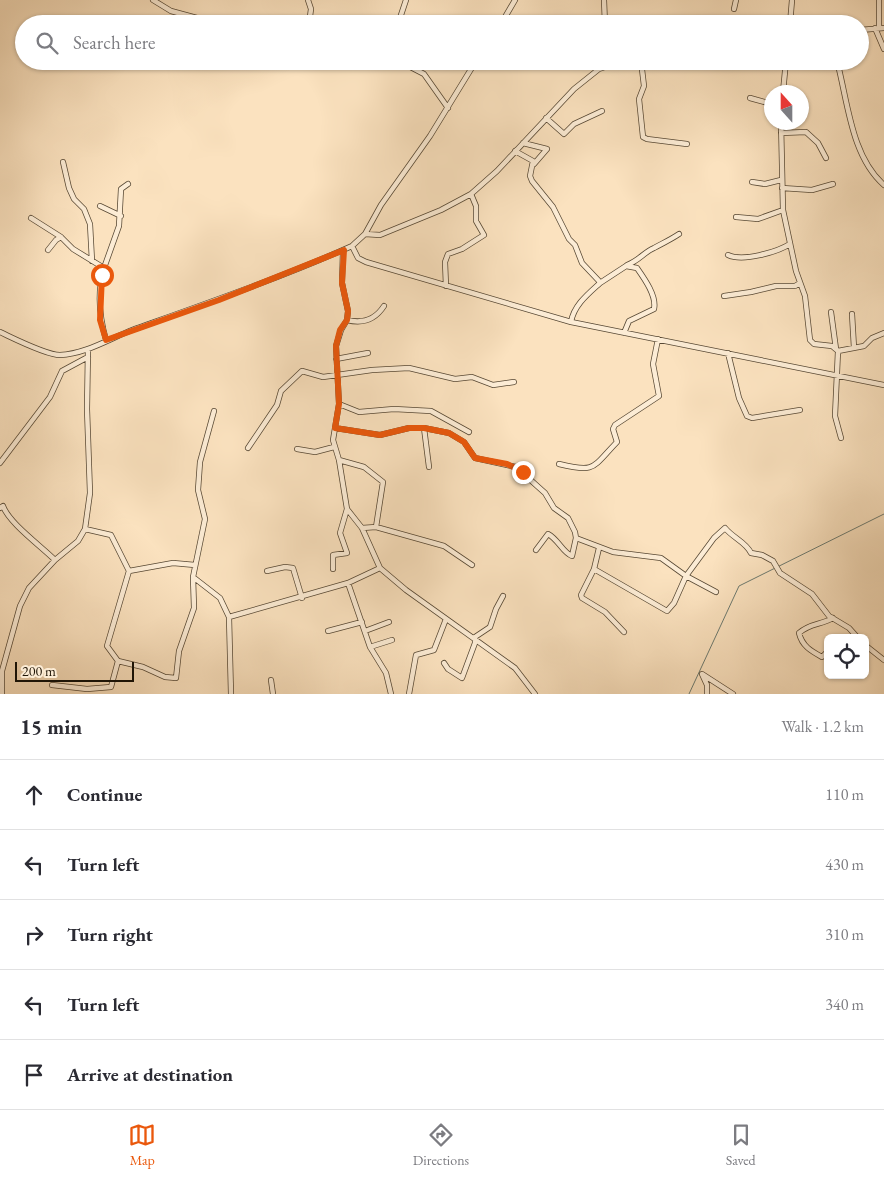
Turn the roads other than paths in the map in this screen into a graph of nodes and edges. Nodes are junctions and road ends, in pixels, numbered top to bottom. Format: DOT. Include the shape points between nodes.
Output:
graph roads {
  1 [pos="153,0"];
  2 [pos="308,0"];
  3 [pos="406,0"];
  4 [pos="515,0"];
  5 [pos="604,0"];
  6 [pos="736,0"];
  7 [pos="792,0"];
  8 [pos="878,0"];
  9 [pos="734,9"];
  10 [pos="186,15"];
  11 [pos="310,15"];
  12 [pos="401,15"];
  13 [pos="506,15"];
  14 [pos="605,15"];
  15 [pos="791,15"];
  16 [pos="879,28"];
  17 [pos="884,49"];
  18 [pos="416,70"];
  19 [pos="471,70"];
  20 [pos="600,70"];
  21 [pos="642,70"];
  22 [pos="785,70"];
  23 [pos="840,70"];
  24 [pos="784,85"];
  25 [pos="750,98"];
  26 [pos="764,102"];
  27 [pos="448,108"];
  28 [pos="602,111"];
  29 [pos="546,118"];
  30 [pos="781,130"];
  31 [pos="781,133"];
  32 [pos="523,143"];
  33 [pos="687,144"];
  34 [pos="515,151"];
  35 [pos="826,158"];
  36 [pos="63,162"];
  37 [pos="534,164"];
  38 [pos="781,180"];
  39 [pos="752,182"];
  40 [pos="128,184"];
  41 [pos="833,184"];
  42 [pos="884,185"];
  43 [pos="782,188"];
  44 [pos="471,194"];
  45 [pos="100,206"];
  46 [pos="783,210"];
  47 [pos="121,216"];
  48 [pos="736,216"];
  49 [pos="31,218"];
  50 [pos="364,234"];
  51 [pos="678,234"];
  52 [pos="61,237"];
  53 [pos="790,244"];
  54 [pos="352,246"];
  55 [pos="48,250"];
  56 [pos="344,250"];
  57 [pos="728,255"];
  58 [pos="92,261"];
  59 [pos="626,266"];
  60 [pos="104,268"];
  61 [pos="600,283"];
  62 [pos="800,283"];
  63 [pos="446,286"];
  64 [pos="724,296"];
  65 [pos="384,306"];
  66 [pos="831,312"];
  67 [pos="852,314"];
  68 [pos="347,320"];
  69 [pos="571,322"];
  70 [pos="0,332"];
  71 [pos="624,333"];
  72 [pos="884,333"];
  73 [pos="658,339"];
  74 [pos="106,340"];
  75 [pos="854,348"];
  76 [pos="88,349"];
  77 [pos="837,350"];
  78 [pos="368,352"];
  79 [pos="728,353"];
  80 [pos="88,357"];
  81 [pos="336,359"];
  82 [pos="336,376"];
  83 [pos="836,376"];
  84 [pos="514,382"];
  85 [pos="884,385"];
  86 [pos="339,404"];
  87 [pos="800,410"];
  88 [pos="214,411"];
  89 [pos="335,428"];
  90 [pos="424,428"];
  91 [pos="469,432"];
  92 [pos="841,438"];
  93 [pos="334,447"];
  94 [pos="248,448"];
  95 [pos="297,449"];
  96 [pos="339,460"];
  97 [pos="0,464"];
  98 [pos="559,464"];
  99 [pos="429,467"];
  100 [pos="1,506"];
  101 [pos="347,509"];
  102 [pos="376,527"];
  103 [pos="362,528"];
  104 [pos="86,529"];
  105 [pos="576,538"];
  106 [pos="599,548"];
  107 [pos="536,550"];
  108 [pos="55,560"];
  109 [pos="195,564"];
  110 [pos="472,566"];
  111 [pos="380,568"];
  112 [pos="594,568"];
  113 [pos="333,569"];
  114 [pos="267,570"];
  115 [pos="129,571"];
  116 [pos="686,576"];
  117 [pos="193,577"];
  118 [pos="348,583"];
  119 [pos="716,592"];
  120 [pos="504,596"];
  121 [pos="302,598"];
  122 [pos="229,617"];
  123 [pos="833,618"];
  124 [pos="446,619"];
  125 [pos="362,622"];
  126 [pos="389,622"];
  127 [pos="328,631"];
  128 [pos="365,631"];
  129 [pos="624,632"];
  130 [pos="854,634"];
  131 [pos="392,640"];
  132 [pos="475,640"];
  133 [pos="370,647"];
  134 [pos="869,648"];
  135 [pos="824,655"];
  136 [pos="884,660"];
  137 [pos="118,661"];
  138 [pos="444,663"];
  139 [pos="271,680"];
  140 [pos="52,685"];
  141 [pos="112,687"];
  142 [pos="2,694"];
  143 [pos="112,694"];
  144 [pos="230,694"];
  145 [pos="273,694"];
  146 [pos="391,694"];
  147 [pos="409,694"];
  148 [pos="535,694"];
  149 [pos="707,694"];
  150 [pos="733,694"];
  1 -- 10 [label="street" via="171,11"];
  2 -- 11 [label="street"];
  3 -- 12 [label="street"];
  4 -- 13 [label="street"];
  5 -- 14 [label="street"];
  6 -- 9 [label="street"];
  7 -- 15 [label="street"];
  8 -- 16 [label="street"];
  16 -- 17 [label="street"];
  18 -- 27 [label="street" via="424,74"];
  19 -- 27 [label="street"];
  20 -- 29 [label="street"];
  21 -- 33 [label="street" via="644,86 639,99 643,137"];
  22 -- 24 [label="street"];
  23 -- 42 [label="street" via="859,148 872,174"];
  25 -- 26 [label="street"];
  27 -- 50 [label="street"];
  28 -- 29 [label="street" via="574,124 564,134"];
  29 -- 32 [label="street"];
  30 -- 31 [label="street"];
  31 -- 35 [label="street" via="806,132 818,143"];
  31 -- 38 [label="street"];
  32 -- 34 [label="street"];
  32 -- 37 [label="street" via="547,149"];
  34 -- 37 [label="street"];
  34 -- 44 [label="street"];
  36 -- 58 [label="street" via="69,188 90,224"];
  37 -- 61 [label="street" via="530,176 532,182 553,207 582,263"];
  38 -- 39 [label="street" via="765,184"];
  38 -- 43 [label="street"];
  40 -- 47 [label="street" via="121,189"];
  41 -- 43 [label="street" via="812,190"];
  43 -- 46 [label="street"];
  44 -- 50 [label="street" via="442,210 380,235"];
  44 -- 63 [label="street" via="476,206 476,221 484,235 448,254"];
  45 -- 47 [label="street"];
  46 -- 48 [label="street" via="758,219"];
  46 -- 53 [label="street"];
  47 -- 60 [label="street"];
  49 -- 52 [label="street"];
  50 -- 54 [label="street"];
  51 -- 59 [label="street"];
  52 -- 55 [label="street"];
  52 -- 58 [label="street" via="73,250"];
  53 -- 57 [label="street" via="762,255 736,258"];
  53 -- 62 [label="street"];
  54 -- 56 [label="street"];
  54 -- 63 [label="street" via="358,258 366,262"];
  56 -- 68 [label="street" via="342,283"];
  56 -- 74 [label="street" via="219,300"];
  58 -- 60 [label="street"];
  59 -- 61 [label="street"];
  59 -- 71 [label="street" via="637,268 655,304 654,309 629,321"];
  60 -- 74 [label="street" via="100,320"];
  61 -- 69 [label="street" via="584,297"];
  62 -- 64 [label="street"];
  62 -- 77 [label="street" via="805,296 810,340"];
  63 -- 69 [label="street"];
  65 -- 68 [label="street" via="380,314 370,319 362,322"];
  66 -- 77 [label="street"];
  67 -- 75 [label="street"];
  68 -- 81 [label="street" via="340,330"];
  69 -- 71 [label="street"];
  70 -- 76 [label="street" via="59,355"];
  71 -- 73 [label="street"];
  72 -- 75 [label="street" via="864,346"];
  73 -- 79 [label="street"];
  73 -- 98 [label="street" via="653,364 659,396 615,425 617,442 592,468 583,470"];
  74 -- 76 [label="street"];
  75 -- 77 [label="street"];
  76 -- 80 [label="street"];
  77 -- 83 [label="street"];
  78 -- 81 [label="street"];
  79 -- 83 [label="street"];
  79 -- 87 [label="street" via="747,416 752,418"];
  80 -- 97 [label="street" via="62,371 50,397"];
  80 -- 104 [label="street" via="90,493"];
  81 -- 82 [label="street"];
  82 -- 84 [label="street" via="409,368 455,379 472,377 493,385"];
  82 -- 86 [label="street"];
  82 -- 94 [label="street" via="320,377 302,371 296,374 281,391 277,405"];
  83 -- 85 [label="street"];
  83 -- 92 [label="street" via="835,416"];
  86 -- 89 [label="street"];
  86 -- 91 [label="street" via="359,412 394,409 430,411"];
  88 -- 109 [label="street" via="200,462 198,490 204,519"];
  89 -- 90 [label="street" via="380,435"];
  89 -- 93 [label="street"];
  90 -- 99 [label="street"];
  90 -- 105 [label="street" via="458,437 475,458 507,464 523,472 546,492 554,508 568,518"];
  93 -- 95 [label="street" via="315,452"];
  93 -- 96 [label="street"];
  96 -- 101 [label="street"];
  96 -- 102 [label="street" via="364,466 383,482"];
  100 -- 108 [label="street" via="15,524"];
  101 -- 103 [label="street"];
  101 -- 113 [label="street" via="340,533 347,553 333,555"];
  102 -- 103 [label="street"];
  102 -- 110 [label="street" via="444,546"];
  103 -- 111 [label="street"];
  104 -- 108 [label="street" via="78,541"];
  104 -- 115 [label="street" via="111,535"];
  105 -- 106 [label="street"];
  105 -- 107 [label="street" via="572,556 548,534"];
  106 -- 112 [label="street"];
  106 -- 116 [label="street" via="661,558"];
  108 -- 142 [label="street" via="29,588 20,606 2,671"];
  109 -- 115 [label="street" via="174,563"];
  109 -- 117 [label="street"];
  111 -- 118 [label="street"];
  111 -- 124 [label="street"];
  112 -- 116 [label="street" via="667,611"];
  112 -- 129 [label="street" via="582,598 605,612"];
  114 -- 121 [label="street" via="293,568"];
  115 -- 137 [label="street" via="107,646"];
  116 -- 119 [label="street"];
  116 -- 123 [label="street" via="725,528 751,553 773,561 792,582 812,594"];
  117 -- 122 [label="street" via="220,598"];
  117 -- 137 [label="street" via="194,608 179,651 176,678"];
  118 -- 121 [label="street"];
  118 -- 125 [label="street"];
  120 -- 132 [label="street" via="490,627 475,636"];
  121 -- 122 [label="street"];
  122 -- 144 [label="street"];
  123 -- 130 [label="street"];
  123 -- 135 [label="street" via="807,625 799,633 800,641 810,651"];
  124 -- 132 [label="street"];
  124 -- 147 [label="street" via="434,650 416,656"];
  125 -- 127 [label="street"];
  125 -- 128 [label="street"];
  126 -- 128 [label="street"];
  128 -- 133 [label="street"];
  131 -- 133 [label="street"];
  132 -- 138 [label="street" via="462,678"];
  132 -- 148 [label="street" via="515,668"];
  133 -- 146 [label="street" via="386,673"];
  134 -- 136 [label="street"];
  137 -- 141 [label="street"];
  139 -- 145 [label="street"];
  140 -- 141 [label="street" via="87,689"];
  141 -- 143 [label="street"];
  149 -- 150 [label="street" via="702,674"];
}
